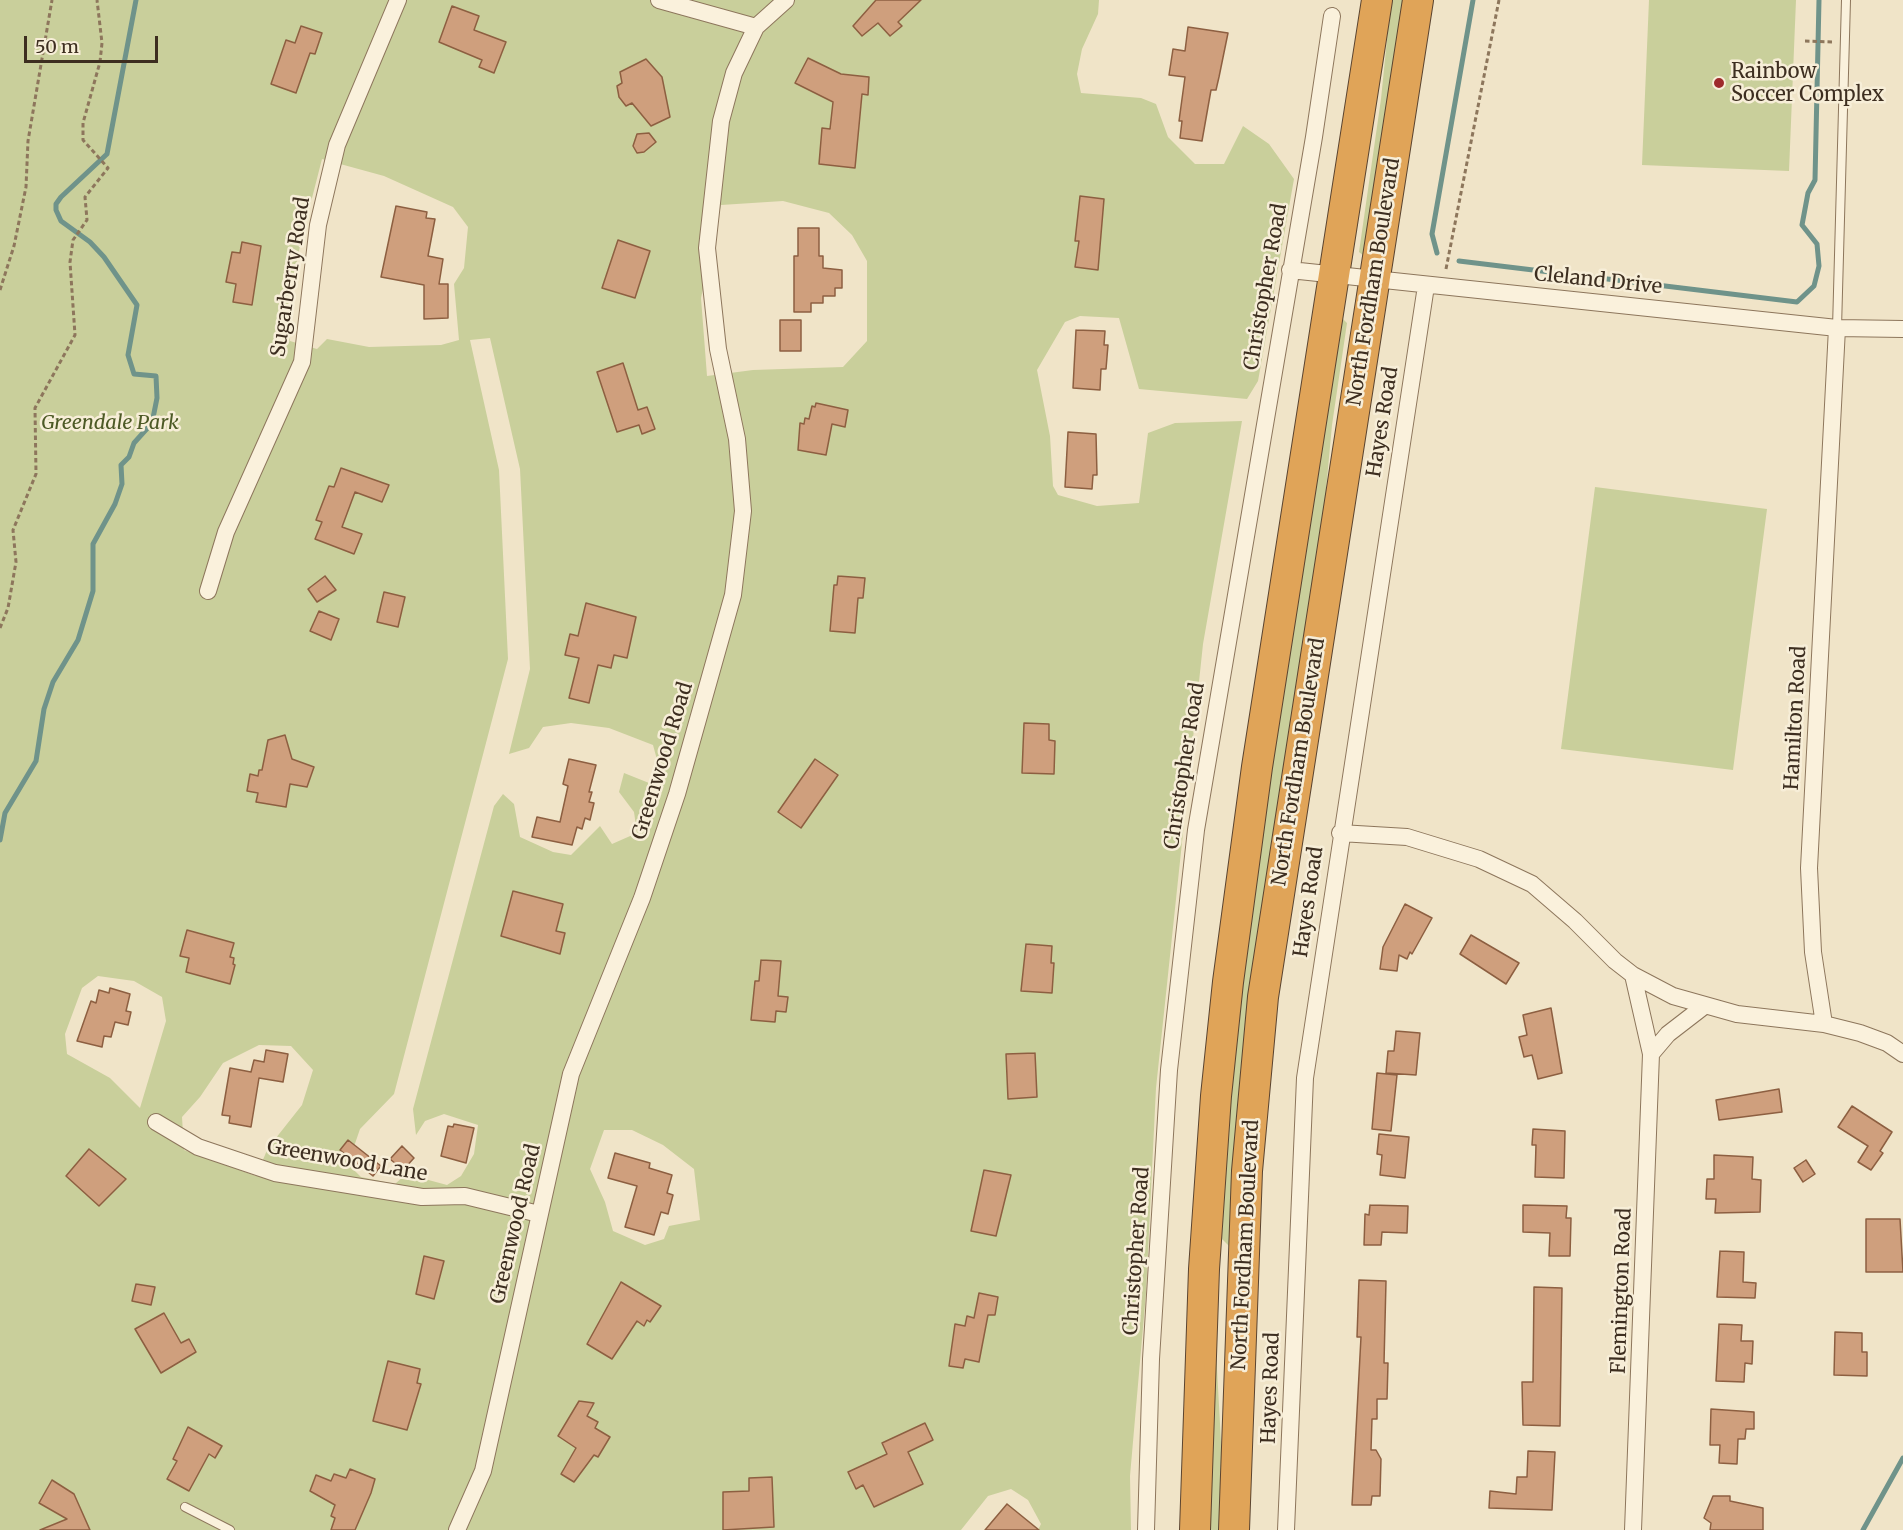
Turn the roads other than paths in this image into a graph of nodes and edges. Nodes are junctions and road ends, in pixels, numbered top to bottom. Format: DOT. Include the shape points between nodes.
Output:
graph roads {
  1 [pos="398,0"];
  2 [pos="659,0"];
  3 [pos="786,0"];
  4 [pos="1377,0"];
  5 [pos="1418,0"];
  6 [pos="1846,0"];
  7 [pos="1332,16"];
  8 [pos="756,27"];
  9 [pos="1290,270"];
  10 [pos="1334,275"];
  11 [pos="1375,280"];
  12 [pos="1426,286"];
  13 [pos="1837,328"];
  14 [pos="1903,329"];
  15 [pos="208,591"];
  16 [pos="1340,833"];
  17 [pos="1633,975"];
  18 [pos="1703,1007"];
  19 [pos="1824,1024"];
  20 [pos="1651,1054"];
  21 [pos="1903,1054"];
  22 [pos="156,1122"];
  23 [pos="539,1214"];
  24 [pos="1205,1260"];
  25 [pos="1241,1346"];
  26 [pos="184,1507"];
  27 [pos="230,1530"];
  28 [pos="457,1530"];
  29 [pos="1146,1530"];
  30 [pos="1195,1530"];
  31 [pos="1234,1530"];
  32 [pos="1287,1530"];
  33 [pos="1633,1530"];
  1 -- 15 [label="street, Sugarberry Road" via="337,146 318,225 302,362 226,532"];
  2 -- 8 [label="street"];
  3 -- 8 [label="street, Greenwood Road"];
  4 -- 10 [label="highway, North Fordham Boulevard"];
  5 -- 11 [label="highway, North Fordham Boulevard"];
  6 -- 13 [label="lane"];
  7 -- 9 [label="street, Christopher Road"];
  8 -- 23 [label="street, Greenwood Road" via="734,73 721,121 707,248 718,349 737,439 743,511 733,595 674,805 642,898 571,1074"];
  9 -- 10 [label="street, Cleland Drive"];
  9 -- 29 [label="street, Christopher Road" via="1196,830 1176,1001 1152,1348"];
  10 -- 11 [label="street, Cleland Drive"];
  10 -- 24 [label="highway, North Fordham Boulevard" via="1242,873 1217,1085"];
  11 -- 12 [label="street, Cleland Drive"];
  11 -- 25 [label="highway, North Fordham Boulevard" via="1263,997 1247,1171"];
  12 -- 13 [label="street, Cleland Drive"];
  12 -- 16 [label="street, Hayes Road"];
  13 -- 14 [label="street, Cleland Drive"];
  13 -- 19 [label="street, Hamilton Road" via="1809,868 1813,952"];
  16 -- 17 [label="street" via="1407,837 1479,859 1532,884"];
  16 -- 32 [label="street, Hayes Road" via="1305,1078"];
  17 -- 18 [label="street"];
  17 -- 20 [label="street, Flemington Road"];
  18 -- 19 [label="street"];
  18 -- 20 [label="street" via="1668,1034"];
  19 -- 21 [label="street" via="1878,1040"];
  20 -- 33 [label="street, Flemington Road"];
  22 -- 23 [label="street, Greenwood Lane" via="198,1147 275,1173 422,1197 465,1197"];
  23 -- 28 [label="street, Greenwood Road" via="483,1471"];
  24 -- 25 [label="highway" via="1219,1262 1226,1274 1229,1306"];
  24 -- 30 [label="highway, North Fordham Boulevard"];
  25 -- 31 [label="highway, North Fordham Boulevard"];
  26 -- 27 [label="lane"];
}
